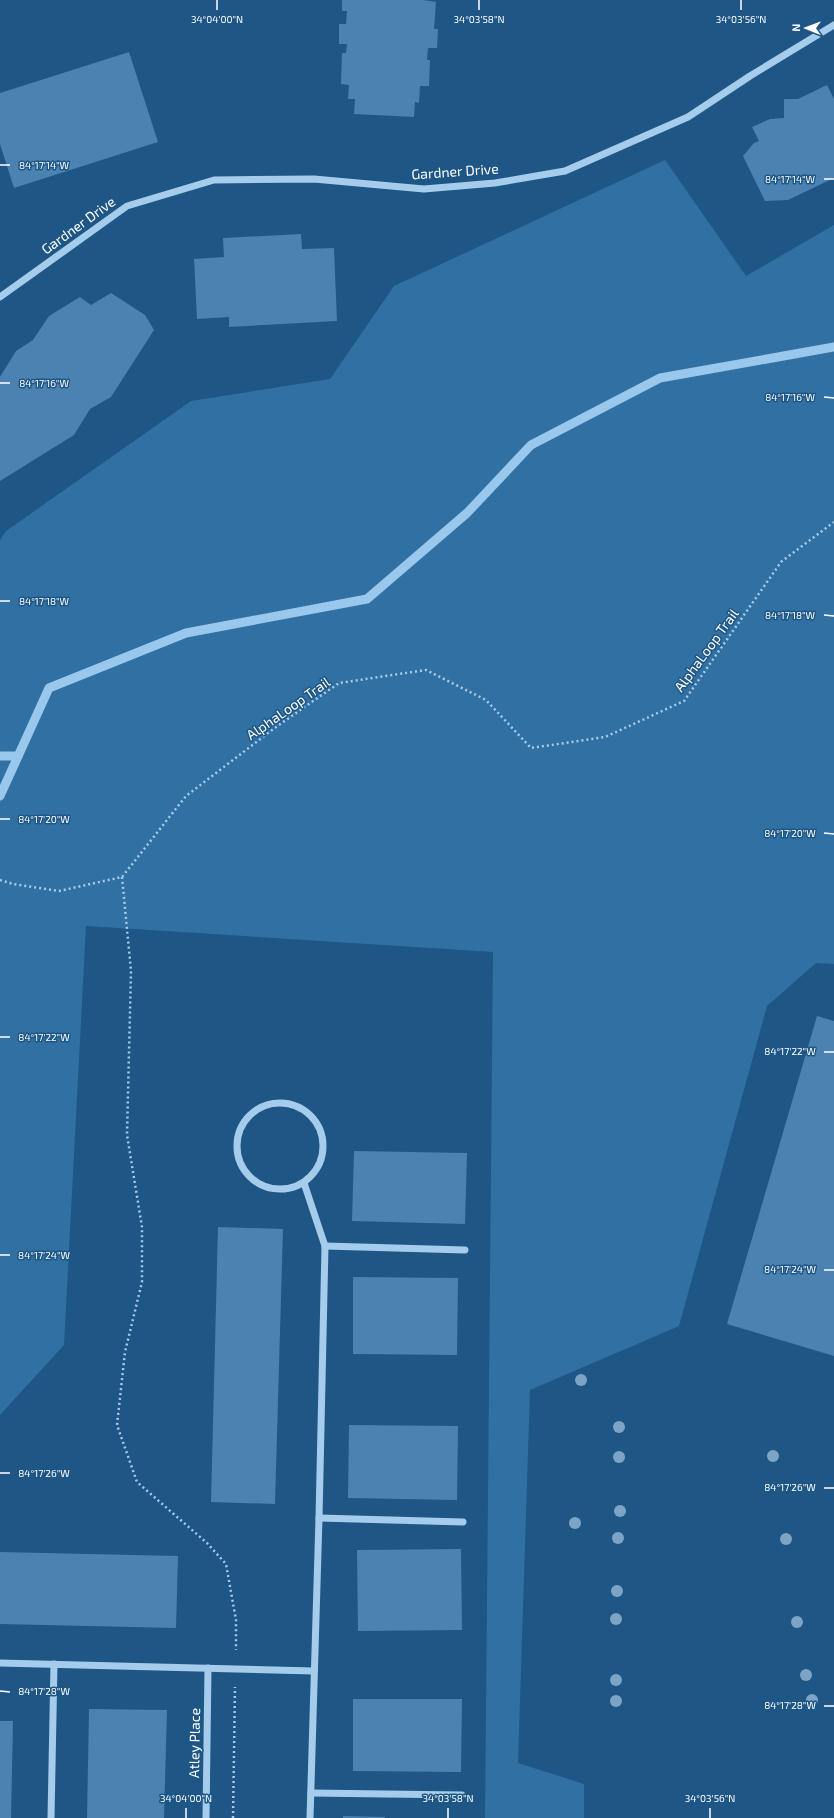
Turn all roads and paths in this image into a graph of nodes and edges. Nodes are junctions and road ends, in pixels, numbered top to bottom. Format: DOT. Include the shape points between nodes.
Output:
graph roads {
  1 [pos="834,25"];
  2 [pos="0,297"];
  3 [pos="834,522"];
  4 [pos="122,877"];
  5 [pos="0,880"];
  6 [pos="304,1183"];
  7 [pos="325,1246"];
  8 [pos="465,1250"];
  9 [pos="319,1518"];
  10 [pos="463,1522"];
  11 [pos="0,1663"];
  12 [pos="54,1664"];
  13 [pos="208,1668"];
  14 [pos="236,1668"];
  15 [pos="314,1670"];
  16 [pos="311,1793"];
  17 [pos="462,1795"];
  18 [pos="51,1818"];
  19 [pos="206,1818"];
  20 [pos="233,1818"];
  21 [pos="310,1818"];
  1 -- 2 [label="street, Gardner Drive" via="688,117 565,171 495,183 424,189 314,179 214,180 127,206"];
  3 -- 4 [label="path, AlphaLoop Trail" via="781,562 684,701 605,737 531,748 486,700 426,670 339,683 276,727 186,796"];
  4 -- 5 [label="path" via="59,891"];
  4 -- 14 [label="path" via="131,971 127,1135 142,1227 142,1282 125,1352 117,1425 137,1482 207,1543 226,1564 236,1620"];
  6 -- 6 [label="street" via="315,1173 324,1145 313,1117 301,1108 287,1104 272,1104 259,1109 248,1118 237,1143 238,1157 244,1169 253,1180 264,1186 284,1189"];
  6 -- 7 [label="street"];
  7 -- 8 [label="street"];
  7 -- 9 [label="street"];
  9 -- 10 [label="street"];
  9 -- 15 [label="street"];
  11 -- 12 [label="street"];
  12 -- 13 [label="street"];
  12 -- 18 [label="street"];
  13 -- 14 [label="street"];
  13 -- 19 [label="street, Atley Place"];
  14 -- 15 [label="street"];
  14 -- 20 [label="path"];
  15 -- 16 [label="street"];
  16 -- 17 [label="street"];
  16 -- 21 [label="street"];
}
